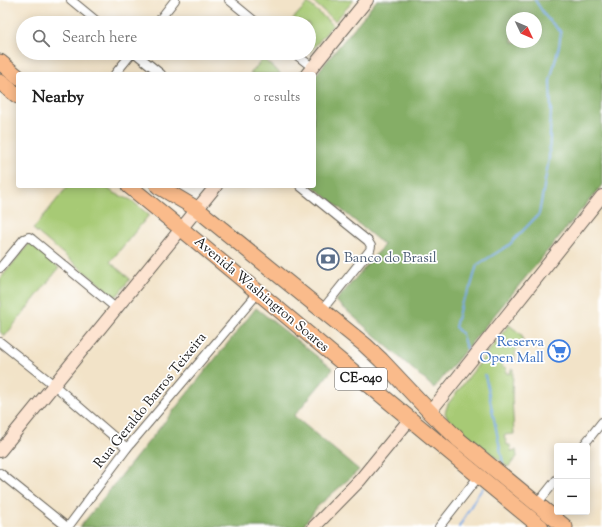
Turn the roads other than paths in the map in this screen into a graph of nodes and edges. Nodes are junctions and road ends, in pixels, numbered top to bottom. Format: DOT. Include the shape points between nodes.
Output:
graph roads {
  1 [pos="71,0"];
  2 [pos="175,0"];
  3 [pos="229,0"];
  4 [pos="367,0"];
  5 [pos="90,16"];
  6 [pos="162,16"];
  7 [pos="248,16"];
  8 [pos="128,60"];
  9 [pos="143,60"];
  10 [pos="300,60"];
  11 [pos="0,62"];
  12 [pos="309,71"];
  13 [pos="117,72"];
  14 [pos="158,72"];
  15 [pos="16,75"];
  16 [pos="0,82"];
  17 [pos="16,94"];
  18 [pos="131,188"];
  19 [pos="161,188"];
  20 [pos="214,188"];
  21 [pos="302,188"];
  22 [pos="602,196"];
  23 [pos="197,209"];
  24 [pos="182,229"];
  25 [pos="0,268"];
  26 [pos="258,292"];
  27 [pos="117,309"];
  28 [pos="322,310"];
  29 [pos="0,342"];
  30 [pos="54,385"];
  31 [pos="430,412"];
  32 [pos="410,419"];
  33 [pos="601,425"];
  34 [pos="586,443"];
  35 [pos="127,448"];
  36 [pos="0,451"];
  37 [pos="0,473"];
  38 [pos="479,476"];
  39 [pos="554,483"];
  40 [pos="537,504"];
  41 [pos="67,527"];
  42 [pos="314,527"];
  43 [pos="440,527"];
  44 [pos="541,527"];
  45 [pos="565,527"];
  1 -- 5 [label="street"];
  2 -- 6 [label="street"];
  3 -- 7 [label="street"];
  4 -- 12 [label="street"];
  8 -- 13 [label="street"];
  9 -- 14 [label="street"];
  10 -- 12 [label="street"];
  11 -- 15 [label="highway"];
  16 -- 17 [label="highway"];
  18 -- 24 [label="highway, Avenida Washington Soares / CE-040"];
  19 -- 23 [label="highway, Avenida Washington Soares / CE-040"];
  20 -- 23 [label="street"];
  21 -- 28 [label="street" via="371,246"];
  22 -- 31 [label="street"];
  23 -- 24 [label="street"];
  23 -- 28 [label="highway, Avenida Washington Soares / CE-040"];
  24 -- 26 [label="highway, Avenida Washington Soares / CE-040"];
  24 -- 27 [label="street"];
  25 -- 27 [label="street" via="24,239 29,237"];
  26 -- 32 [label="highway, Avenida Washington Soares / CE-040"];
  26 -- 35 [label="street, Rua Geraldo Barros Teixeira"];
  27 -- 30 [label="street"];
  28 -- 31 [label="highway, Avenida Washington Soares / CE-040" via="381,360"];
  29 -- 30 [label="street"];
  30 -- 35 [label="street"];
  30 -- 36 [label="street"];
  31 -- 40 [label="highway, Avenida Washington Soares / CE-040" via="459,440"];
  32 -- 38 [label="highway, Avenida Washington Soares / CE-040"];
  32 -- 42 [label="street" via="360,480"];
  33 -- 34 [label="street"];
  35 -- 41 [label="street, Rua Geraldo Barros Teixeira"];
  37 -- 41 [label="street"];
  38 -- 43 [label="street"];
  38 -- 44 [label="highway, Avenida Washington Soares / CE-040"];
  39 -- 40 [label="street"];
  40 -- 45 [label="highway, Avenida Washington Soares / CE-040"];
}
